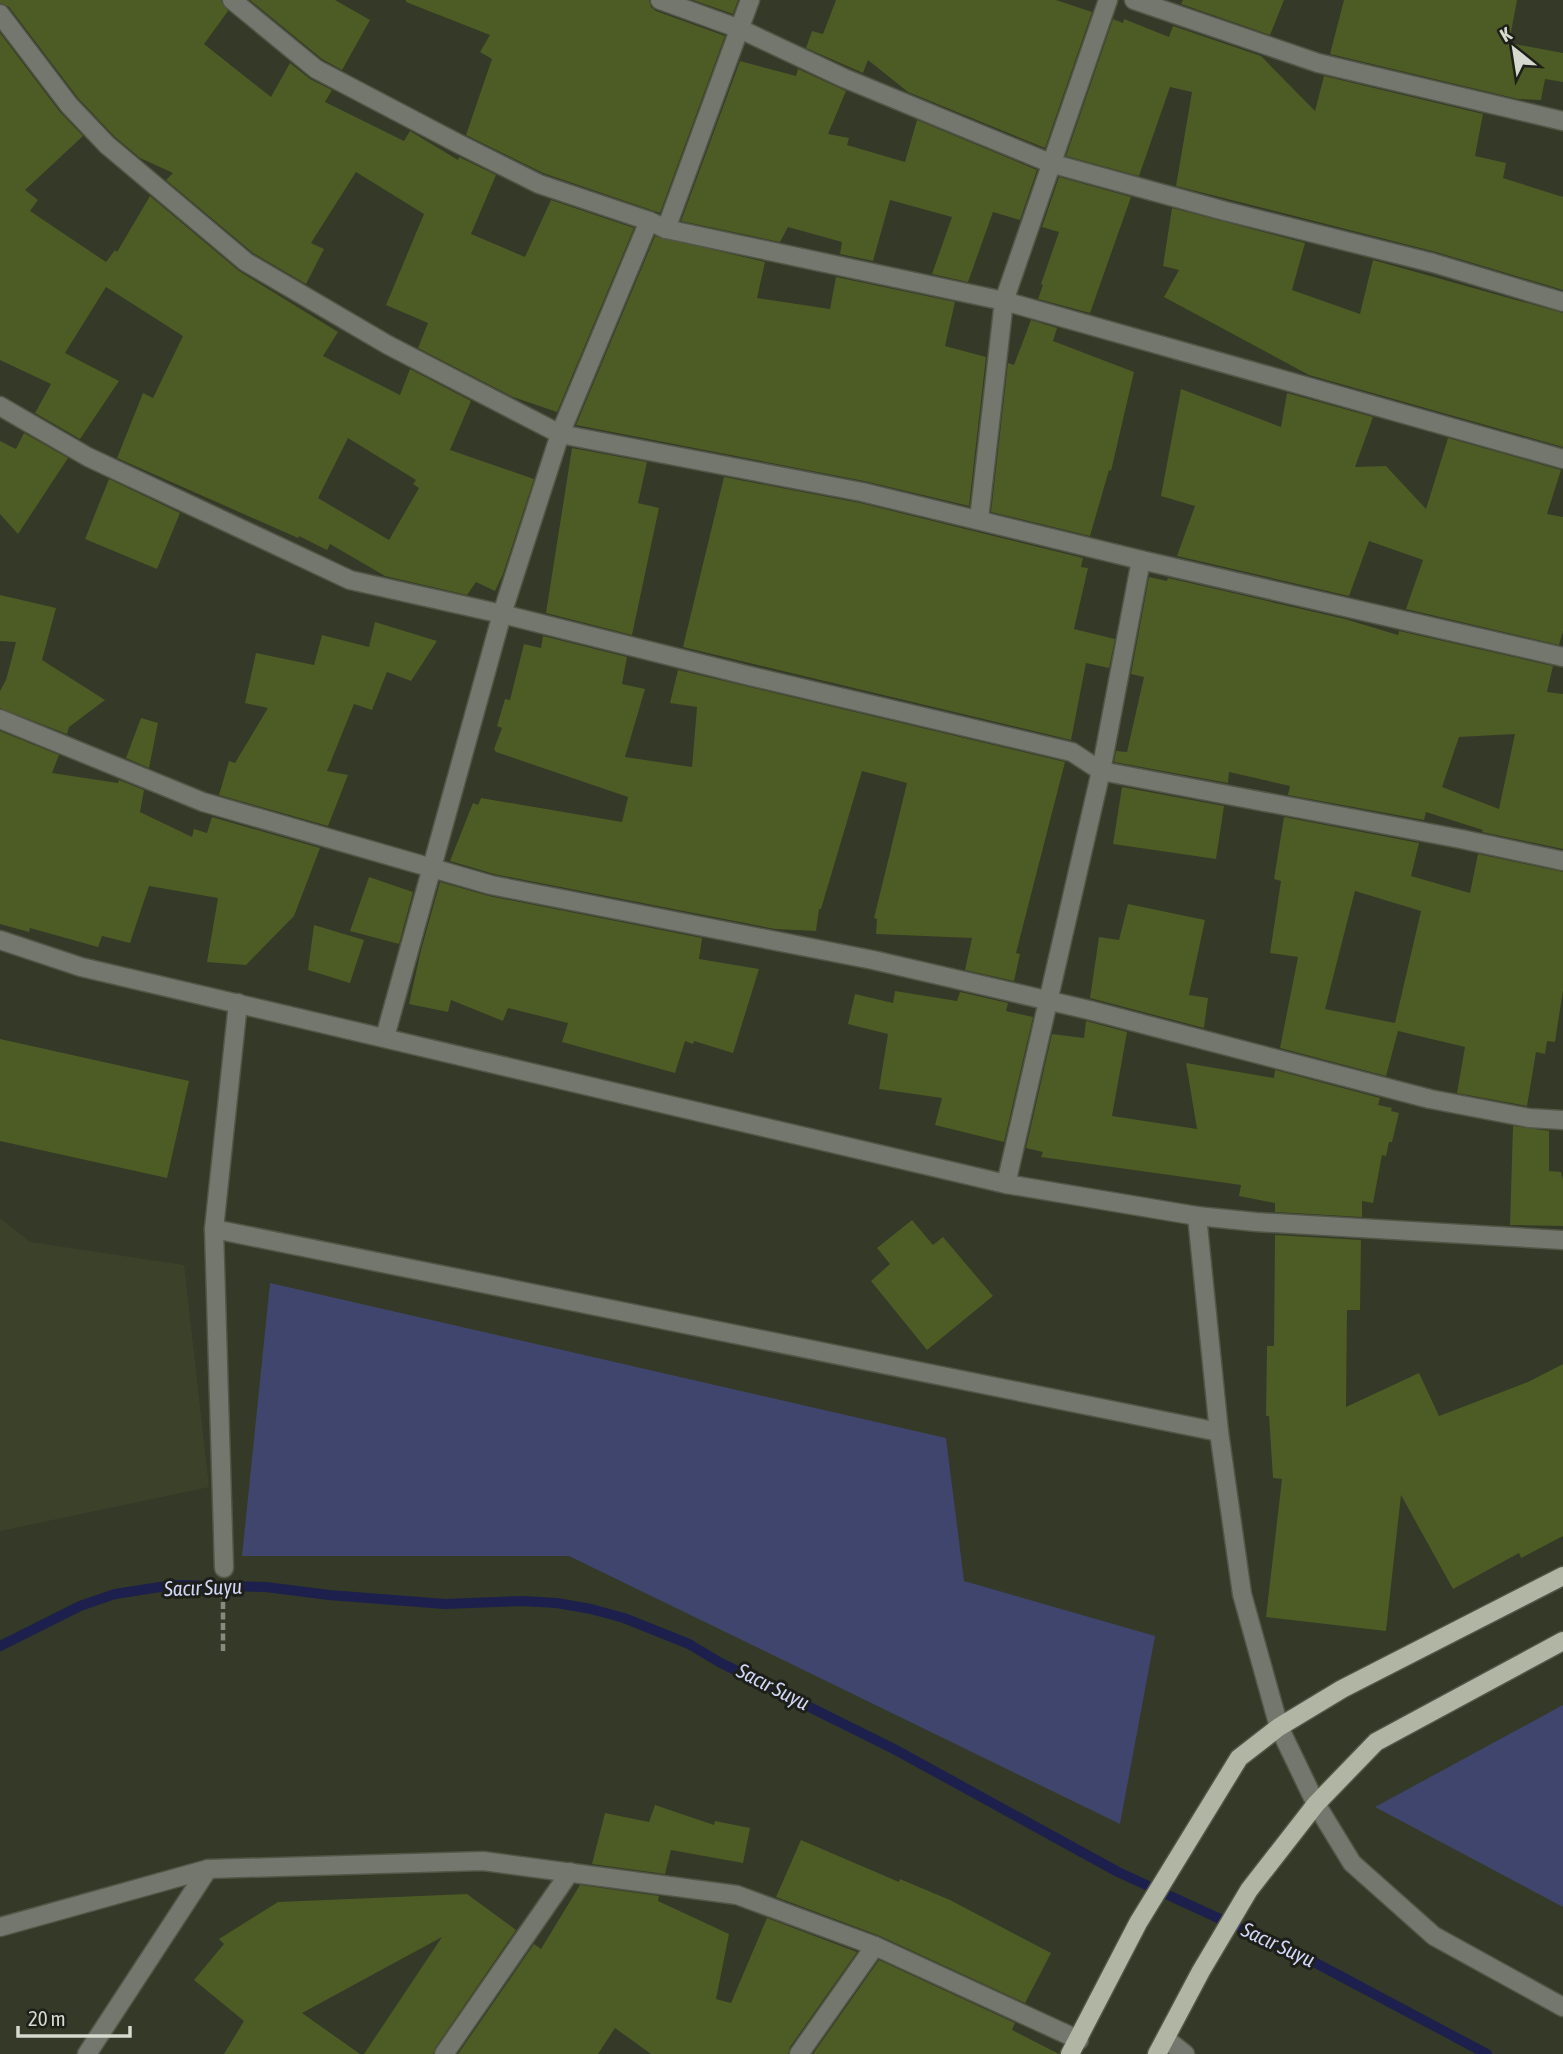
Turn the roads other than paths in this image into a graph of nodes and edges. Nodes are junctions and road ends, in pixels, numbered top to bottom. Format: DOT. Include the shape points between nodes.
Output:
graph roads {
  1 [pos="232,0"];
  2 [pos="660,0"];
  3 [pos="750,0"];
  4 [pos="1108,0"];
  5 [pos="1134,0"];
  6 [pos="0,14"];
  7 [pos="740,30"];
  8 [pos="1563,121"];
  9 [pos="1051,163"];
  10 [pos="649,221"];
  11 [pos="666,229"];
  12 [pos="1004,301"];
  13 [pos="1563,302"];
  14 [pos="0,406"];
  15 [pos="560,435"];
  16 [pos="1563,459"];
  17 [pos="979,519"];
  18 [pos="1141,560"];
  19 [pos="502,614"];
  20 [pos="1563,657"];
  21 [pos="0,719"];
  22 [pos="1101,771"];
  23 [pos="1563,861"];
  24 [pos="430,867"];
  25 [pos="0,940"];
  26 [pos="1048,1000"];
  27 [pos="238,1003"];
  28 [pos="385,1037"];
  29 [pos="1563,1120"];
  30 [pos="1006,1184"];
  31 [pos="1197,1216"];
  32 [pos="214,1229"];
  33 [pos="1563,1240"];
  34 [pos="1219,1432"];
  35 [pos="224,1569"];
  36 [pos="1563,1576"];
  37 [pos="1563,1641"];
  38 [pos="1279,1727"];
  39 [pos="1315,1804"];
  40 [pos="208,1869"];
  41 [pos="570,1872"];
  42 [pos="0,1927"];
  43 [pos="874,1946"];
  44 [pos="1563,2007"];
  45 [pos="1075,2047"];
  46 [pos="1161,2047"];
  47 [pos="87,2054"];
  48 [pos="444,2054"];
  49 [pos="799,2054"];
  50 [pos="1185,2054"];
  1 -- 10 [label="street" via="316,69 539,184"];
  2 -- 7 [label="street"];
  3 -- 7 [label="street"];
  4 -- 9 [label="street"];
  5 -- 8 [label="street" via="1318,62"];
  6 -- 15 [label="street" via="69,105 107,145 246,262 388,345"];
  7 -- 9 [label="street"];
  7 -- 11 [label="street"];
  9 -- 12 [label="street"];
  9 -- 13 [label="street" via="1433,263"];
  10 -- 11 [label="street"];
  10 -- 15 [label="street"];
  11 -- 12 [label="street"];
  12 -- 16 [label="street"];
  12 -- 17 [label="street"];
  14 -- 19 [label="street" via="88,457 350,580"];
  15 -- 17 [label="street"];
  15 -- 19 [label="street"];
  17 -- 18 [label="street"];
  18 -- 20 [label="street"];
  18 -- 22 [label="street"];
  19 -- 22 [label="street" via="1072,752"];
  19 -- 24 [label="street"];
  21 -- 24 [label="street" via="203,802"];
  22 -- 23 [label="street"];
  22 -- 26 [label="street"];
  24 -- 26 [label="street" via="491,885 873,960"];
  24 -- 28 [label="street"];
  25 -- 27 [label="street" via="81,967"];
  26 -- 29 [label="street" via="1430,1099"];
  26 -- 30 [label="street"];
  27 -- 28 [label="street"];
  27 -- 32 [label="street"];
  28 -- 30 [label="street"];
  30 -- 31 [label="street"];
  31 -- 33 [label="street"];
  31 -- 34 [label="street"];
  32 -- 34 [label="street"];
  32 -- 35 [label="street"];
  34 -- 38 [label="street" via="1242,1594"];
  36 -- 38 [label="main road" via="1342,1689"];
  37 -- 39 [label="main road" via="1376,1742"];
  38 -- 39 [label="street"];
  38 -- 45 [label="main road" via="1238,1758 1138,1923"];
  39 -- 44 [label="street" via="1352,1863 1434,1936"];
  39 -- 46 [label="main road" via="1249,1891"];
  40 -- 41 [label="street" via="483,1861"];
  40 -- 42 [label="street"];
  40 -- 47 [label="street"];
  41 -- 43 [label="street" via="737,1895"];
  41 -- 48 [label="street"];
  43 -- 45 [label="street"];
  43 -- 49 [label="street"];
  46 -- 50 [label="street"];
}
